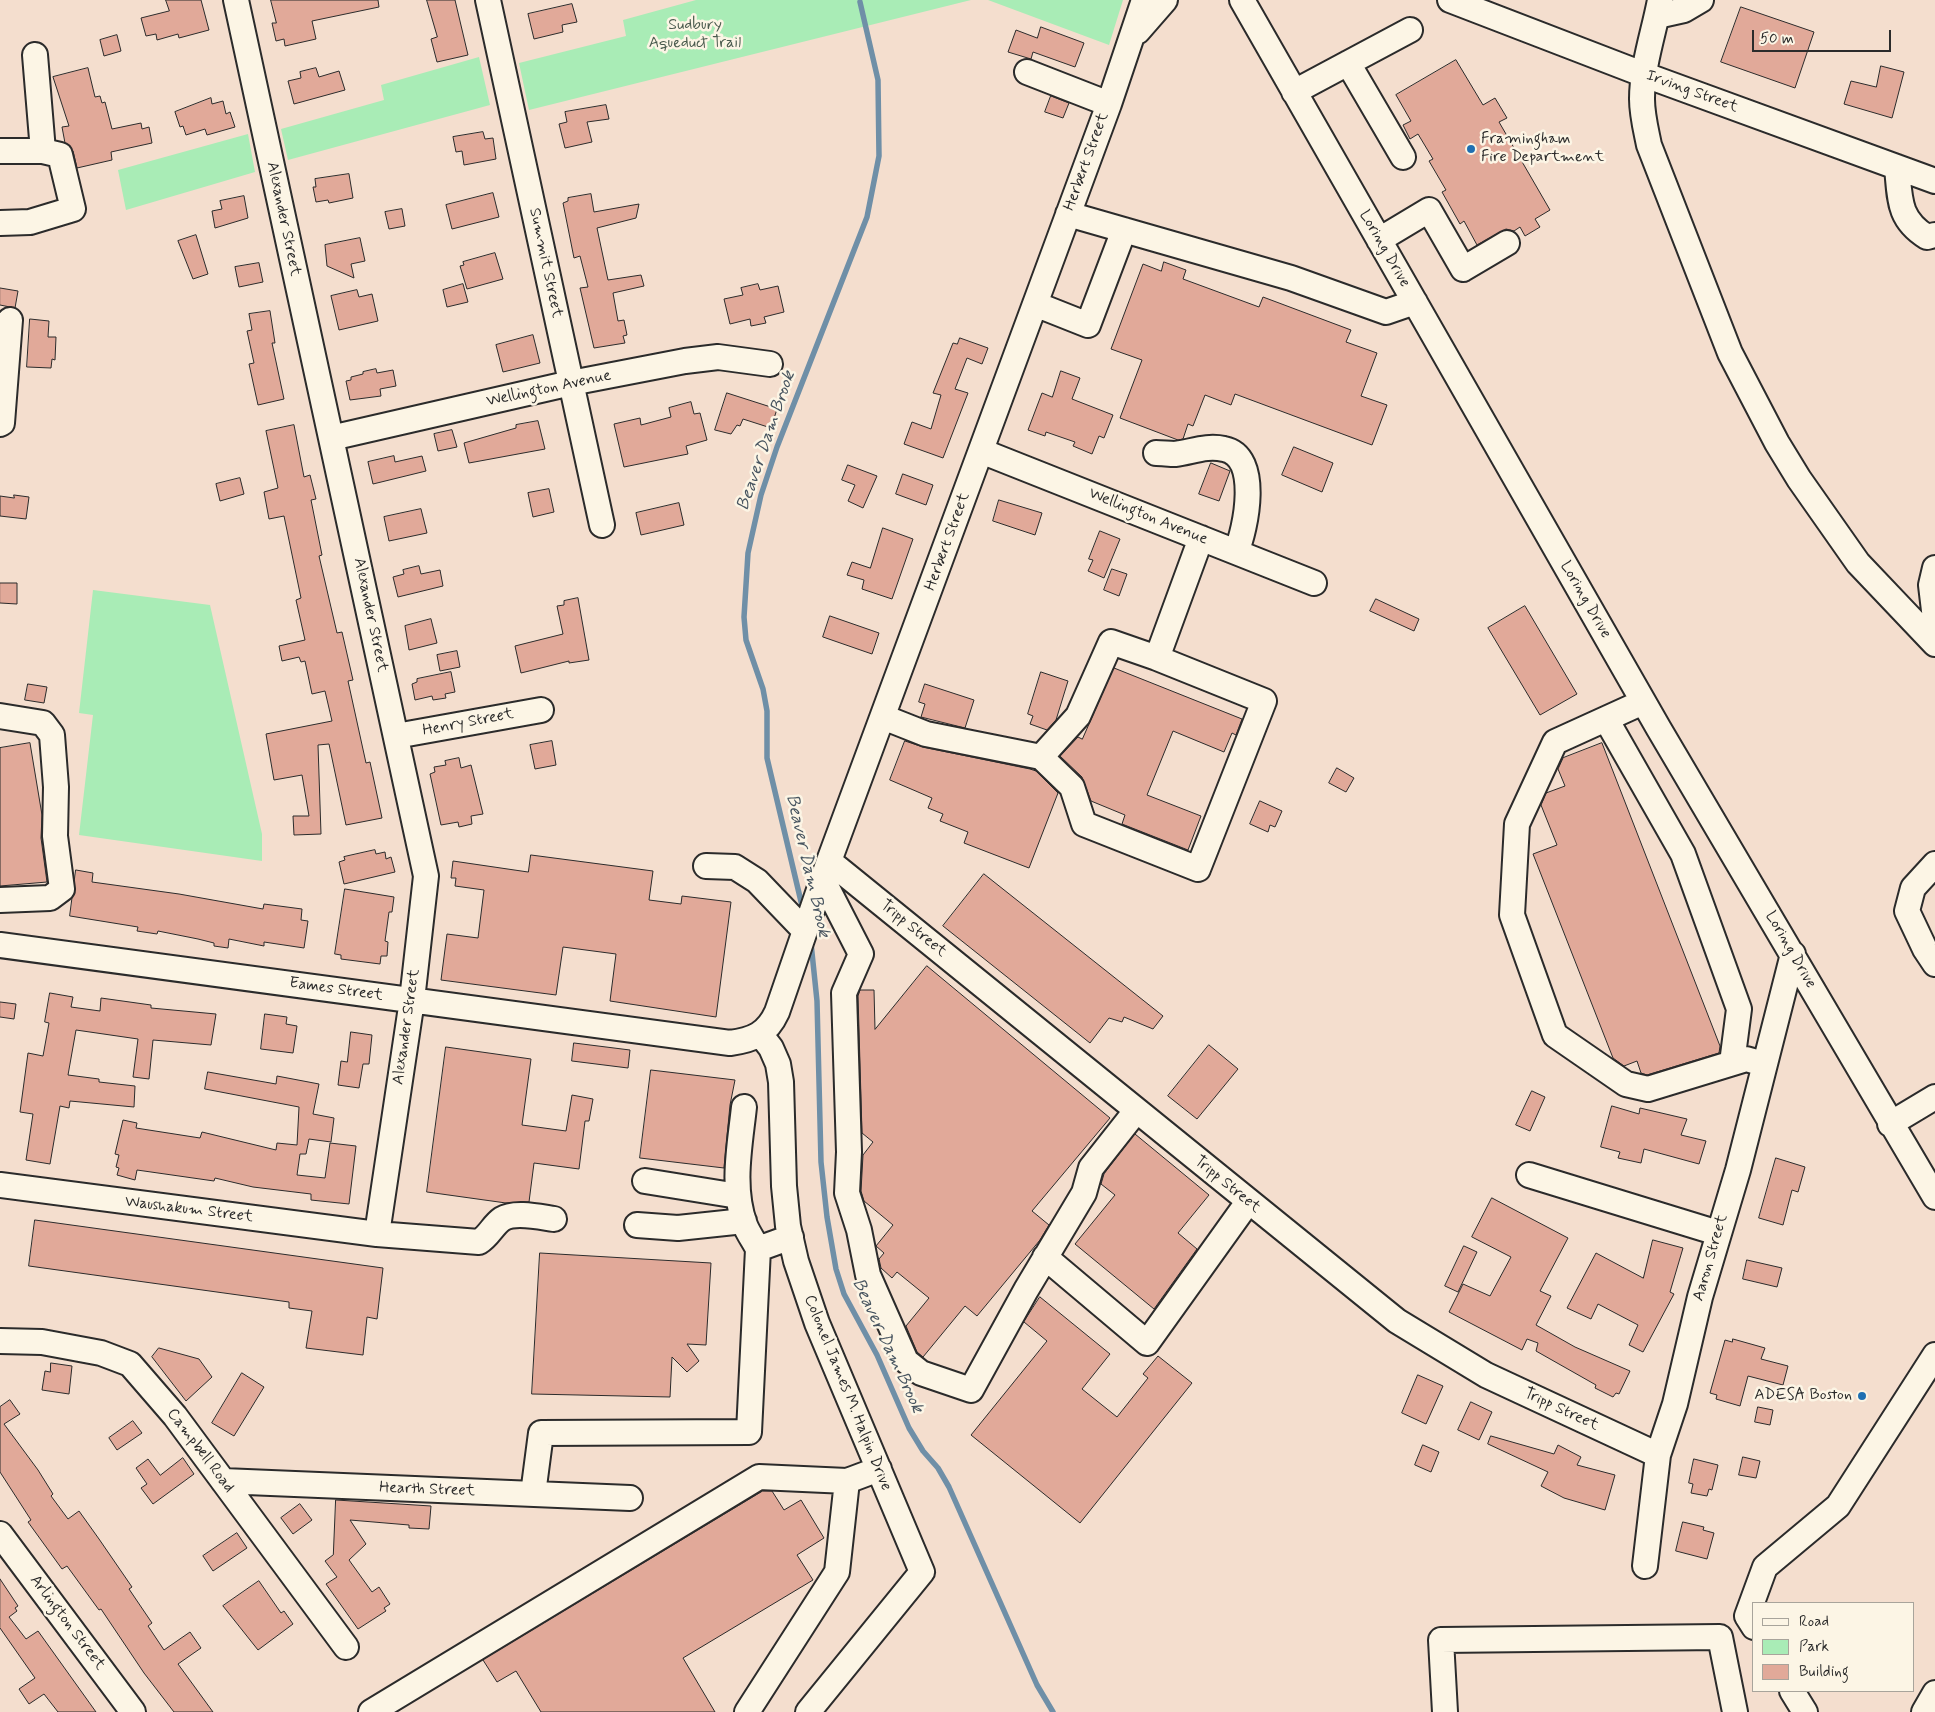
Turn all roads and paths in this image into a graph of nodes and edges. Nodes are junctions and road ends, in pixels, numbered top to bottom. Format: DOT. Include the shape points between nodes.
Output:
graph roads {
  1 [pos="236,0"];
  2 [pos="488,0"];
  3 [pos="1144,0"];
  4 [pos="1165,0"];
  5 [pos="1242,0"];
  6 [pos="1450,0"];
  7 [pos="1701,0"];
  8 [pos="1659,8"];
  9 [pos="1410,30"];
  10 [pos="1130,45"];
  11 [pos="35,55"];
  12 [pos="1348,63"];
  13 [pos="1027,72"];
  14 [pos="1644,75"];
  15 [pos="1294,92"];
  16 [pos="1109,104"];
  17 [pos="43,150"];
  18 [pos="0,151"];
  19 [pos="1403,158"];
  20 [pos="1898,167"];
  21 [pos="1935,181"];
  22 [pos="1068,214"];
  23 [pos="0,223"];
  24 [pos="1124,230"];
  25 [pos="1935,235"];
  26 [pos="1379,240"];
  27 [pos="1507,243"];
  28 [pos="1415,302"];
  29 [pos="1035,304"];
  30 [pos="10,320"];
  31 [pos="770,364"];
  32 [pos="571,383"];
  33 [pos="0,424"];
  34 [pos="331,438"];
  35 [pos="981,451"];
  36 [pos="1156,453"];
  37 [pos="602,525"];
  38 [pos="1201,538"];
  39 [pos="1236,552"];
  40 [pos="1935,568"];
  41 [pos="1314,583"];
  42 [pos="1935,619"];
  43 [pos="1935,644"];
  44 [pos="1157,658"];
  45 [pos="1643,702"];
  46 [pos="541,710"];
  47 [pos="0,716"];
  48 [pos="883,717"];
  49 [pos="1606,719"];
  50 [pos="396,736"];
  51 [pos="1041,757"];
  52 [pos="1935,864"];
  53 [pos="706,866"];
  54 [pos="823,879"];
  55 [pos="0,900"];
  56 [pos="805,931"];
  57 [pos="0,945"];
  58 [pos="1793,954"];
  59 [pos="1935,964"];
  60 [pos="412,1000"];
  61 [pos="761,1035"];
  62 [pos="1732,1063"];
  63 [pos="1764,1064"];
  64 [pos="1935,1097"];
  65 [pos="744,1107"];
  66 [pos="1136,1111"];
  67 [pos="1890,1124"];
  68 [pos="1529,1175"];
  69 [pos="645,1181"];
  70 [pos="0,1185"];
  71 [pos="738,1196"];
  72 [pos="1935,1197"];
  73 [pos="1248,1202"];
  74 [pos="554,1218"];
  75 [pos="744,1221"];
  76 [pos="637,1225"];
  77 [pos="1718,1233"];
  78 [pos="377,1234"];
  79 [pos="791,1237"];
  80 [pos="758,1249"];
  81 [pos="1045,1257"];
  82 [pos="0,1341"];
  83 [pos="1935,1355"];
  84 [pos="1658,1455"];
  85 [pos="879,1469"];
  86 [pos="223,1481"];
  87 [pos="847,1481"];
  88 [pos="533,1494"];
  89 [pos="630,1498"];
  90 [pos="0,1534"];
  91 [pos="1645,1566"];
  92 [pos="1752,1602"];
  93 [pos="1752,1602"];
  94 [pos="1752,1624"];
  95 [pos="346,1647"];
  96 [pos="1793,1692"];
  97 [pos="1935,1693"];
  98 [pos="133,1712"];
  99 [pos="371,1712"];
  100 [pos="746,1712"];
  101 [pos="808,1712"];
  102 [pos="1445,1712"];
  103 [pos="1735,1712"];
  104 [pos="1805,1712"];
  105 [pos="1924,1712"];
  1 -- 34 [label="street, Alexander Street"];
  2 -- 32 [label="street, Summit Street"];
  3 -- 10 [label="street, Herbert Street"];
  4 -- 10 [label="street, Herbert Street" via="1142,25"];
  5 -- 15 [label="street, Loring Drive"];
  6 -- 14 [label="street, Irving Street"];
  7 -- 8 [label="street" via="1684,10"];
  8 -- 14 [label="street"];
  9 -- 12 [label="street"];
  10 -- 16 [label="street, Herbert Street"];
  11 -- 17 [label="street"];
  12 -- 15 [label="street"];
  12 -- 19 [label="street"];
  13 -- 16 [label="street"];
  14 -- 20 [label="street, Irving Street"];
  14 -- 43 [label="street" via="1643,112 1649,145 1719,327 1743,380 1799,479 1858,563"];
  15 -- 26 [label="street, Loring Drive"];
  16 -- 22 [label="street, Herbert Street"];
  17 -- 18 [label="street"];
  17 -- 23 [label="street" via="60,155 73,209 30,222"];
  20 -- 21 [label="street, Irving Street"];
  20 -- 25 [label="street" via="1901,207 1913,229 1927,238"];
  22 -- 24 [label="street"];
  22 -- 29 [label="street, Herbert Street"];
  24 -- 28 [label="street" via="1291,278 1386,312"];
  24 -- 29 [label="street" via="1088,325"];
  26 -- 27 [label="street" via="1429,210 1463,269"];
  26 -- 28 [label="street, Loring Drive"];
  28 -- 45 [label="street, Loring Drive"];
  29 -- 35 [label="street, Herbert Street"];
  30 -- 33 [label="street"];
  31 -- 32 [label="street, Wellington Avenue" via="718,358 693,360"];
  32 -- 34 [label="street, Wellington Avenue"];
  32 -- 37 [label="street, Summit Street"];
  34 -- 50 [label="street, Alexander Street"];
  35 -- 38 [label="street, Wellington Avenue"];
  35 -- 48 [label="street, Herbert Street"];
  36 -- 39 [label="street" via="1176,454 1201,447 1226,449 1242,460 1248,484 1247,507 1244,534"];
  38 -- 39 [label="street, Wellington Avenue"];
  38 -- 44 [label="street"];
  39 -- 41 [label="street, Wellington Avenue"];
  40 -- 42 [label="street" via="1931,585"];
  44 -- 51 [label="street" via="1110,642 1078,716"];
  44 -- 51 [label="street" via="1264,701 1198,868 1084,824 1072,787"];
  45 -- 49 [label="street"];
  45 -- 58 [label="street, Loring Drive"];
  46 -- 50 [label="street, Henry Street"];
  47 -- 55 [label="street" via="43,723 52,736 55,836 62,889 50,898"];
  48 -- 51 [label="street" via="926,734"];
  48 -- 54 [label="street, Herbert Street"];
  49 -- 62 [label="street" via="1683,854 1739,1009"];
  49 -- 62 [label="street" via="1555,742 1518,824 1512,915 1555,1035 1626,1084 1648,1089"];
  50 -- 60 [label="street, Alexander Street" via="426,876"];
  52 -- 59 [label="street" via="1913,888 1907,911"];
  53 -- 56 [label="street" via="735,867 757,881"];
  54 -- 56 [label="street, Herbert Street"];
  54 -- 66 [label="street, Tripp Street"];
  54 -- 81 [label="street" via="861,954 844,993 849,1152 847,1193 868,1275 906,1361 921,1374 971,1390"];
  56 -- 61 [label="street, Herbert Street" via="771,1025"];
  57 -- 60 [label="street, Eames Street"];
  58 -- 63 [label="street, Aaron Street"];
  58 -- 67 [label="street, Loring Drive"];
  60 -- 61 [label="street, Eames Street" via="730,1043"];
  60 -- 78 [label="street, Alexander Street"];
  61 -- 79 [label="street, Colonel James M. Halpin Drive" via="778,1064 781,1082 784,1186"];
  62 -- 63 [label="street" via="1746,1059"];
  63 -- 77 [label="street, Aaron Street" via="1738,1170"];
  64 -- 67 [label="street"];
  65 -- 71 [label="street"];
  66 -- 73 [label="street, Tripp Street"];
  66 -- 81 [label="street" via="1091,1168 1084,1193"];
  67 -- 72 [label="street, Loring Drive"];
  68 -- 77 [label="street"];
  69 -- 71 [label="street"];
  70 -- 78 [label="street, Waushakum Street"];
  71 -- 75 [label="street"];
  73 -- 81 [label="street" via="1147,1343"];
  73 -- 84 [label="street, Tripp Street" via="1372,1303 1420,1337 1486,1375"];
  74 -- 78 [label="street, Waushakum Street" via="502,1218 479,1242"];
  75 -- 76 [label="street" via="678,1228"];
  75 -- 80 [label="street"];
  77 -- 84 [label="street, Aaron Street" via="1676,1404"];
  79 -- 80 [label="street"];
  79 -- 85 [label="street, Colonel James M. Halpin Drive" via="814,1315"];
  80 -- 88 [label="street" via="749,1432 541,1433"];
  82 -- 86 [label="street, Campbell Road" via="42,1342 101,1353 130,1364 175,1416"];
  83 -- 92 [label="street" via="1838,1506 1765,1566"];
  84 -- 91 [label="street, Aaron Street"];
  85 -- 87 [label="street"];
  85 -- 101 [label="street, Colonel James M. Halpin Drive" via="922,1572"];
  86 -- 88 [label="street, Hearth Street"];
  86 -- 95 [label="street, Campbell Road"];
  87 -- 99 [label="street" via="760,1477"];
  87 -- 100 [label="street" via="837,1572"];
  88 -- 89 [label="street, Hearth Street"];
  90 -- 98 [label="street, Arlington Street"];
  93 -- 94 [label="street" via="1747,1616"];
  96 -- 104 [label="street"];
  97 -- 105 [label="street"];
  102 -- 103 [label="street" via="1441,1640 1710,1637 1720,1637"];
}
